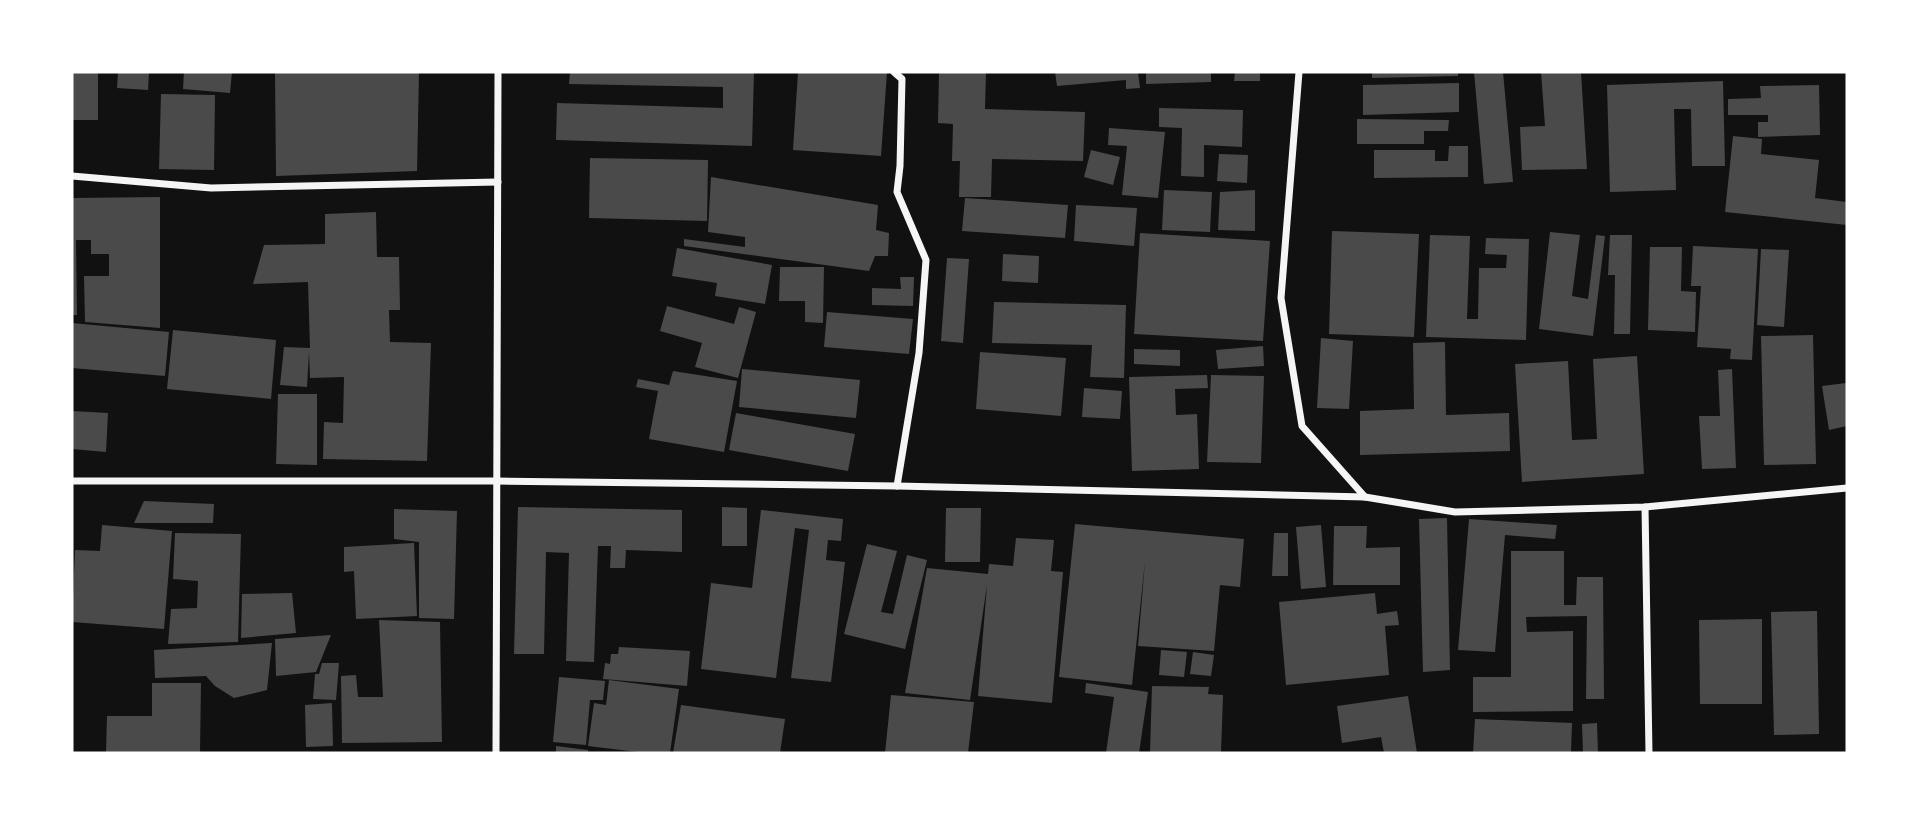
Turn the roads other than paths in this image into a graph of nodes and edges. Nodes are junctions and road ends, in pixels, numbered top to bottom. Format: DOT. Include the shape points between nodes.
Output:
graph roads {
  1 [pos="498,72"];
  2 [pos="894,72"];
  3 [pos="1299,72"];
  4 [pos="72,176"];
  5 [pos="498,182"];
  6 [pos="72,481"];
  7 [pos="497,481"];
  8 [pos="897,486"];
  9 [pos="1847,488"];
  10 [pos="1365,497"];
  11 [pos="1645,507"];
  12 [pos="496,753"];
  13 [pos="1649,753"];
  1 -- 5 [label="street"];
  2 -- 8 [label="street" via="902,79 897,192 926,260 919,353"];
  3 -- 10 [label="street" via="1281,298 1302,426"];
  4 -- 5 [label="street" via="211,188"];
  5 -- 7 [label="street"];
  6 -- 7 [label="street"];
  7 -- 8 [label="street"];
  7 -- 12 [label="street"];
  8 -- 10 [label="street"];
  9 -- 11 [label="street"];
  10 -- 11 [label="street" via="1455,512"];
  11 -- 13 [label="street"];
}
